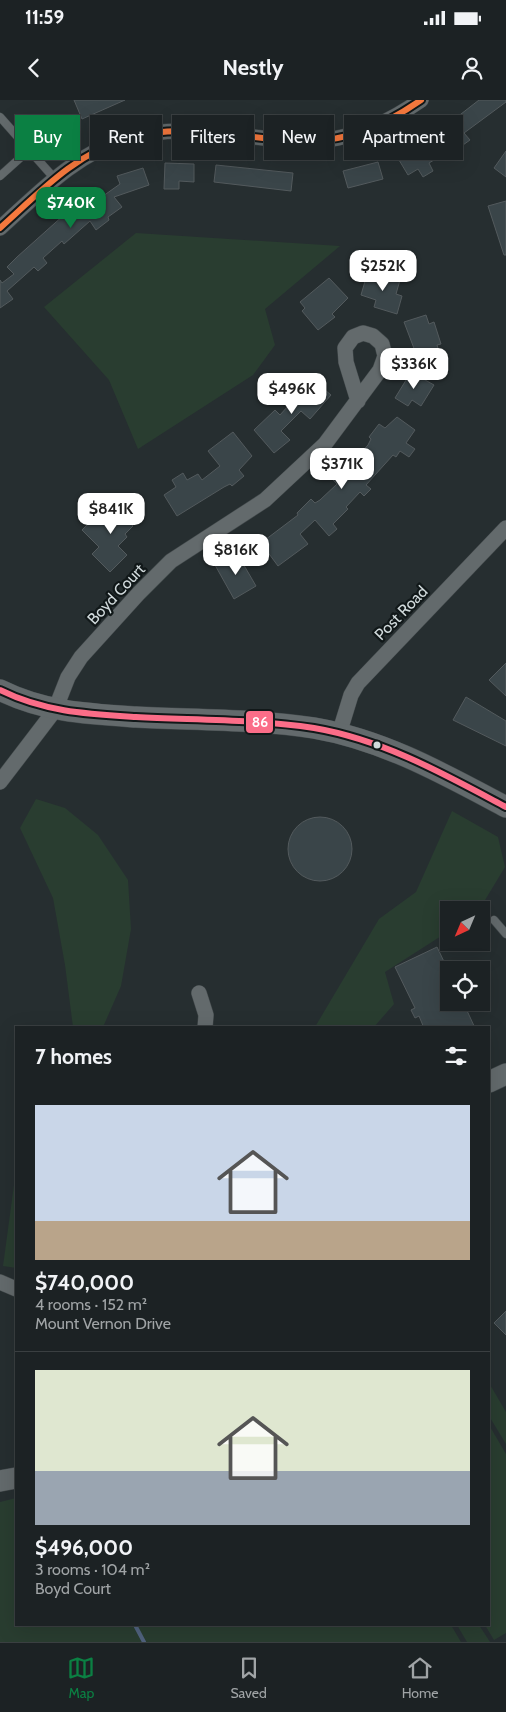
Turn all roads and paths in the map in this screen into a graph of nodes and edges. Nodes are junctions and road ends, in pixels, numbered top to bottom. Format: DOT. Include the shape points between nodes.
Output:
graph roads {
  1 [pos="421,100"];
  2 [pos="0,116"];
  3 [pos="15,134"];
  4 [pos="18,160"];
  5 [pos="38,160"];
  6 [pos="0,176"];
  7 [pos="55,179"];
  8 [pos="0,228"];
  9 [pos="358,401"];
  10 [pos="506,528"];
  11 [pos="0,690"];
  12 [pos="55,710"];
  13 [pos="339,734"];
  14 [pos="0,782"];
  15 [pos="506,807"];
  16 [pos="494,920"];
  17 [pos="506,934"];
  18 [pos="199,993"];
  19 [pos="206,1026"];
  20 [pos="506,1074"];
  21 [pos="490,1082"];
  22 [pos="0,1282"];
  23 [pos="15,1289"];
  24 [pos="15,1478"];
  25 [pos="0,1482"];
  1 -- 7 [label="street" via="384,123 336,138 285,140 190,130 144,134 87,156"];
  2 -- 3 [label="lane"];
  4 -- 6 [label="lane"];
  5 -- 7 [label="lane"];
  7 -- 8 [label="street"];
  9 -- 12 [label="street, Boyd Court" via="325,444 295,475 249,512 171,561 139,593 82,657 68,677"];
  10 -- 13 [label="street, Post Road" via="358,683"];
  11 -- 12 [label="main road"];
  12 -- 13 [label="main road" via="274,724"];
  12 -- 14 [label="street, Boyd Court"];
  13 -- 15 [label="main road" via="406,755"];
  16 -- 17 [label="lane"];
  18 -- 19 [label="street"];
  20 -- 21 [label="main road"];
  22 -- 23 [label="street"];
  24 -- 25 [label="main road"];
}
